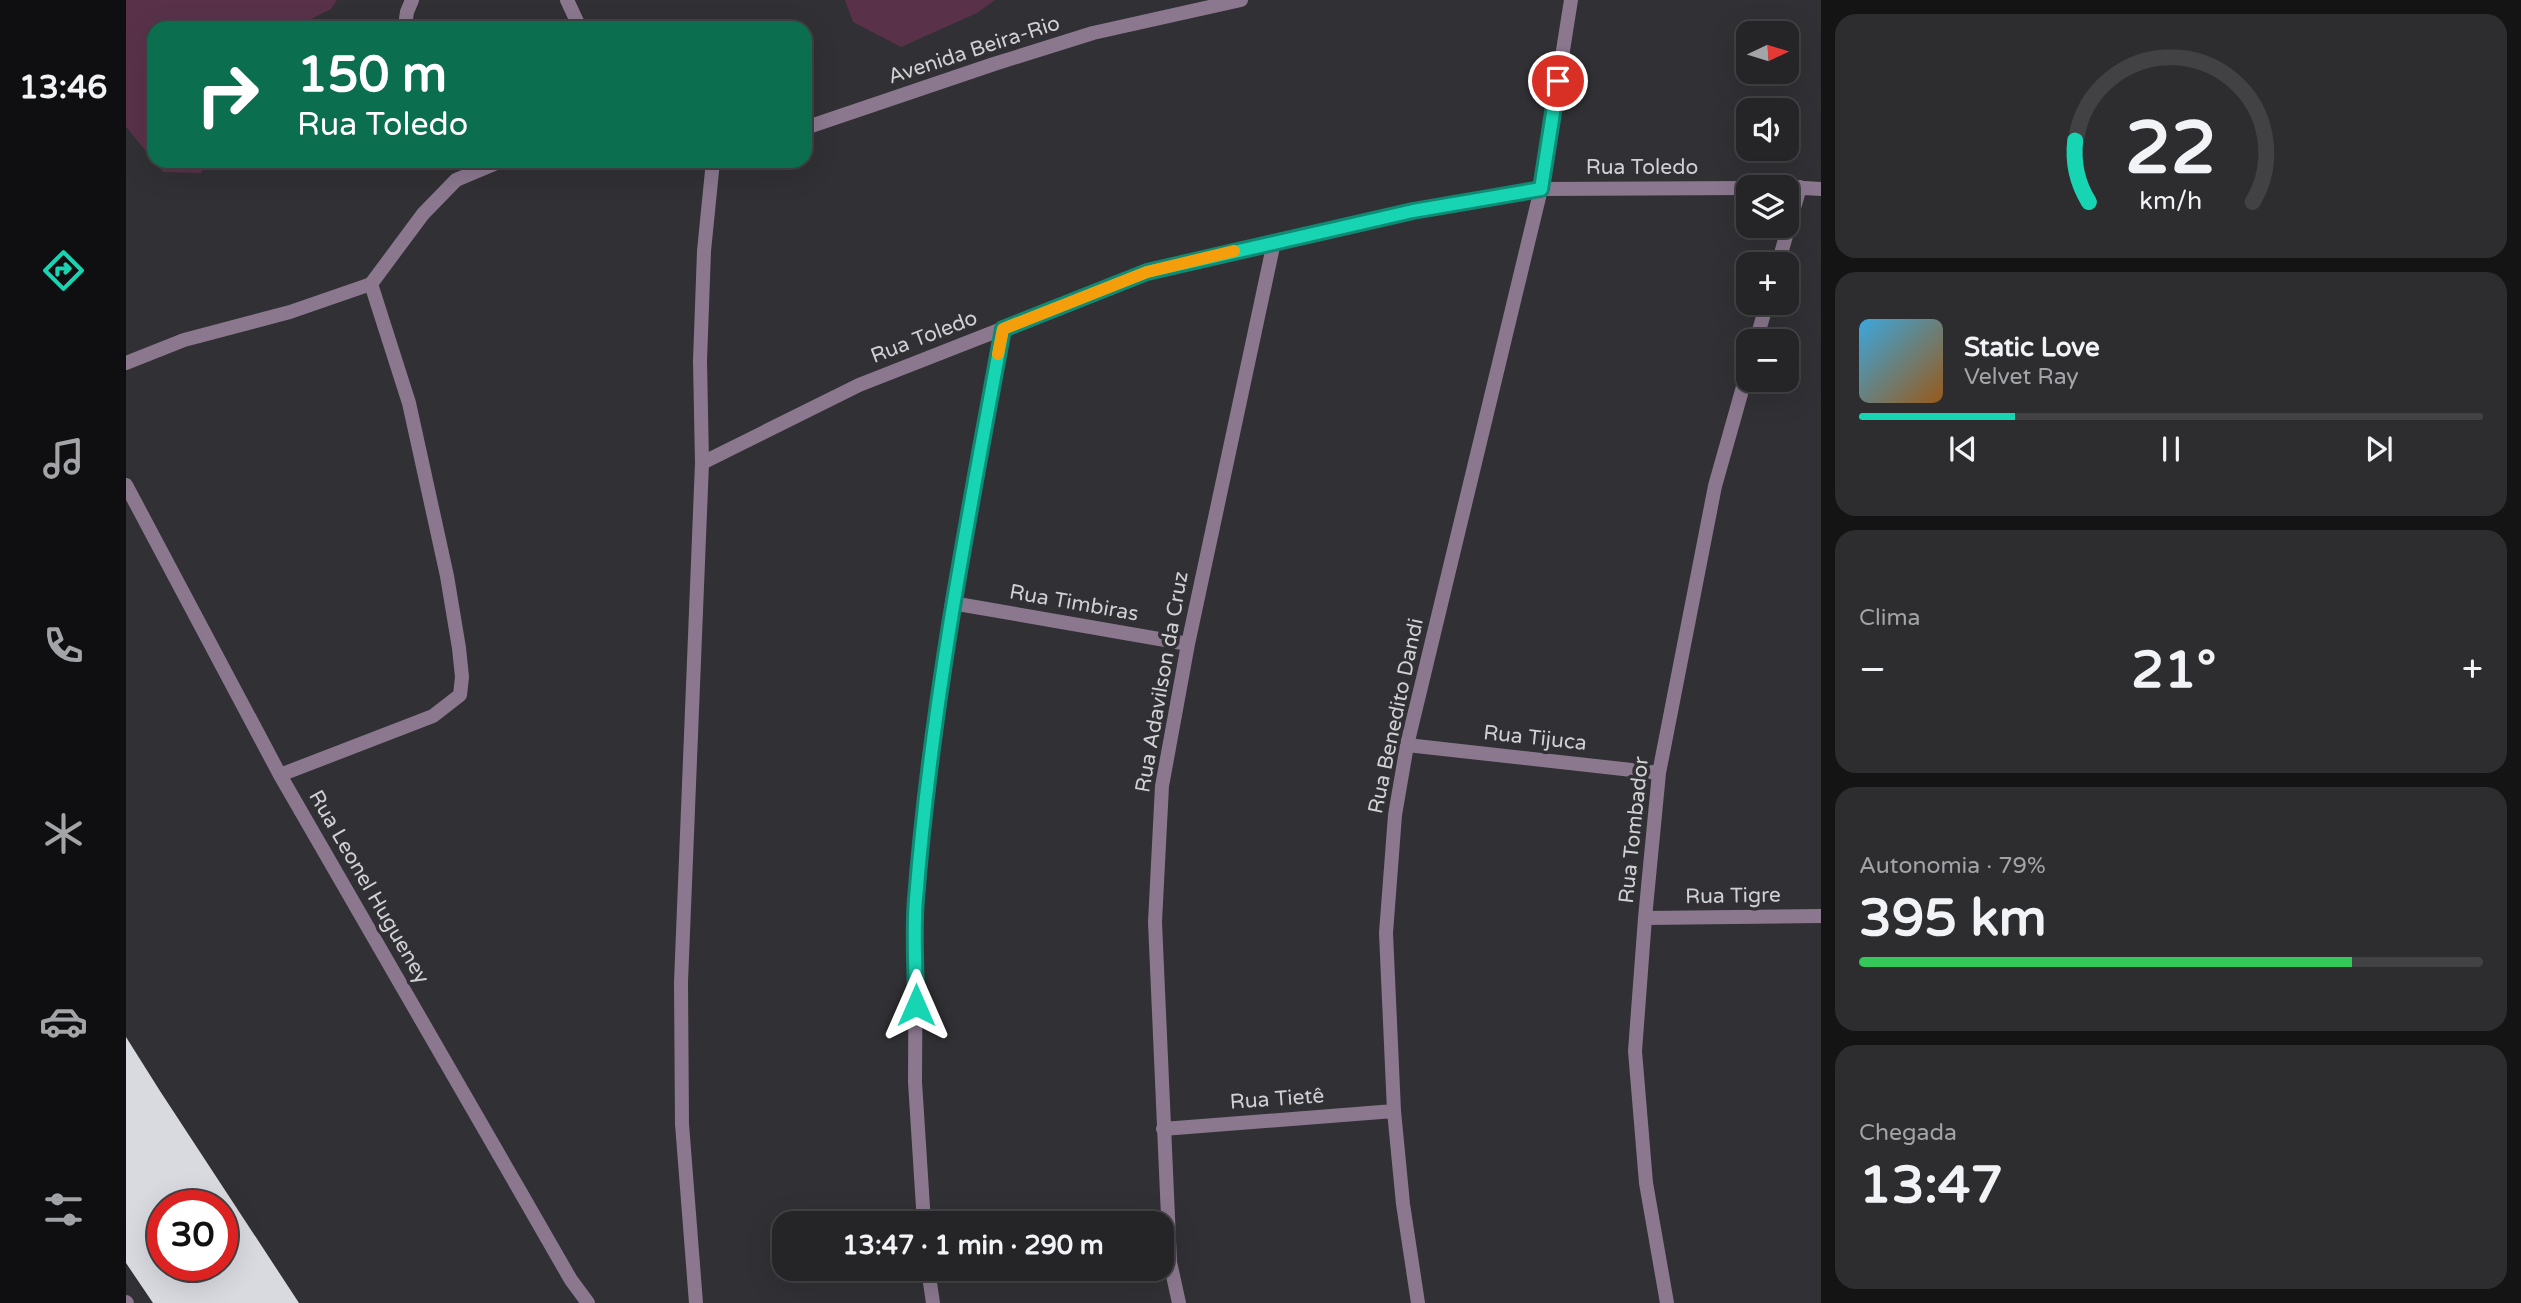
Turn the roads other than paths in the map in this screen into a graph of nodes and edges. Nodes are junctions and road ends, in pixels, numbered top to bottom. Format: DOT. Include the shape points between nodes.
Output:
graph roads {
  1 [pos="412,0"];
  2 [pos="567,0"];
  3 [pos="1241,0"];
  4 [pos="1571,0"];
  5 [pos="406,21"];
  6 [pos="577,21"];
  7 [pos="812,126"];
  8 [pos="484,168"];
  9 [pos="712,168"];
  10 [pos="1799,187"];
  11 [pos="1736,188"];
  12 [pos="1541,189"];
  13 [pos="1821,189"];
  14 [pos="1274,242"];
  15 [pos="371,284"];
  16 [pos="1003,329"];
  17 [pos="126,363"];
  18 [pos="1742,392"];
  19 [pos="702,463"];
  20 [pos="126,485"];
  21 [pos="952,603"];
  22 [pos="1188,644"];
  23 [pos="1407,745"];
  24 [pos="1659,773"];
  25 [pos="280,775"];
  26 [pos="1821,916"];
  27 [pos="1645,918"];
  28 [pos="1394,1111"];
  29 [pos="1163,1129"];
  30 [pos="922,1211"];
  31 [pos="930,1281"];
  32 [pos="589,1303"];
  33 [pos="696,1303"];
  34 [pos="933,1303"];
  35 [pos="1179,1303"];
  36 [pos="1418,1303"];
  37 [pos="1667,1303"];
  1 -- 5 [label="street"];
  2 -- 6 [label="street"];
  3 -- 7 [label="street, Avenida Beira-Rio" via="1093,33"];
  4 -- 12 [label="street, Rua Benedito Dandi"];
  8 -- 15 [label="street" via="456,180 423,214"];
  9 -- 19 [label="street" via="700,361"];
  10 -- 13 [label="street"];
  11 -- 12 [label="street, Rua Toledo"];
  12 -- 14 [label="street, Rua Toledo"];
  12 -- 23 [label="street, Rua Benedito Dandi"];
  14 -- 16 [label="street, Rua Toledo" via="1147,272"];
  14 -- 22 [label="street, Rua Adavilson da Cruz"];
  15 -- 17 [label="street" via="290,312 184,340"];
  15 -- 25 [label="street" via="408,403 444,563 459,648 460,695 433,716"];
  16 -- 19 [label="street, Rua Toledo" via="859,384"];
  16 -- 21 [label="street"];
  18 -- 24 [label="street, Rua Tombador" via="1715,486"];
  19 -- 33 [label="street" via="681,982 682,1124"];
  20 -- 25 [label="street, Rua Leonel Hugueney"];
  21 -- 22 [label="street, Rua Timbiras"];
  21 -- 30 [label="street" via="916,902 915,1082"];
  22 -- 29 [label="street, Rua Adavilson da Cruz" via="1162,786 1156,908"];
  23 -- 24 [label="street, Rua Tijuca"];
  23 -- 28 [label="street, Rua Benedito Dandi" via="1395,816 1386,933"];
  24 -- 27 [label="street, Rua Tombador"];
  25 -- 32 [label="street, Rua Leonel Hugueney" via="571,1280"];
  26 -- 27 [label="street, Rua Tigre"];
  27 -- 37 [label="street, Rua Tombador" via="1635,1051 1646,1183"];
  28 -- 29 [label="street, Rua Tietê"];
  28 -- 36 [label="street, Rua Benedito Dandi"];
  29 -- 35 [label="street, Rua Adavilson da Cruz" via="1170,1262"];
  31 -- 34 [label="street"];
}
